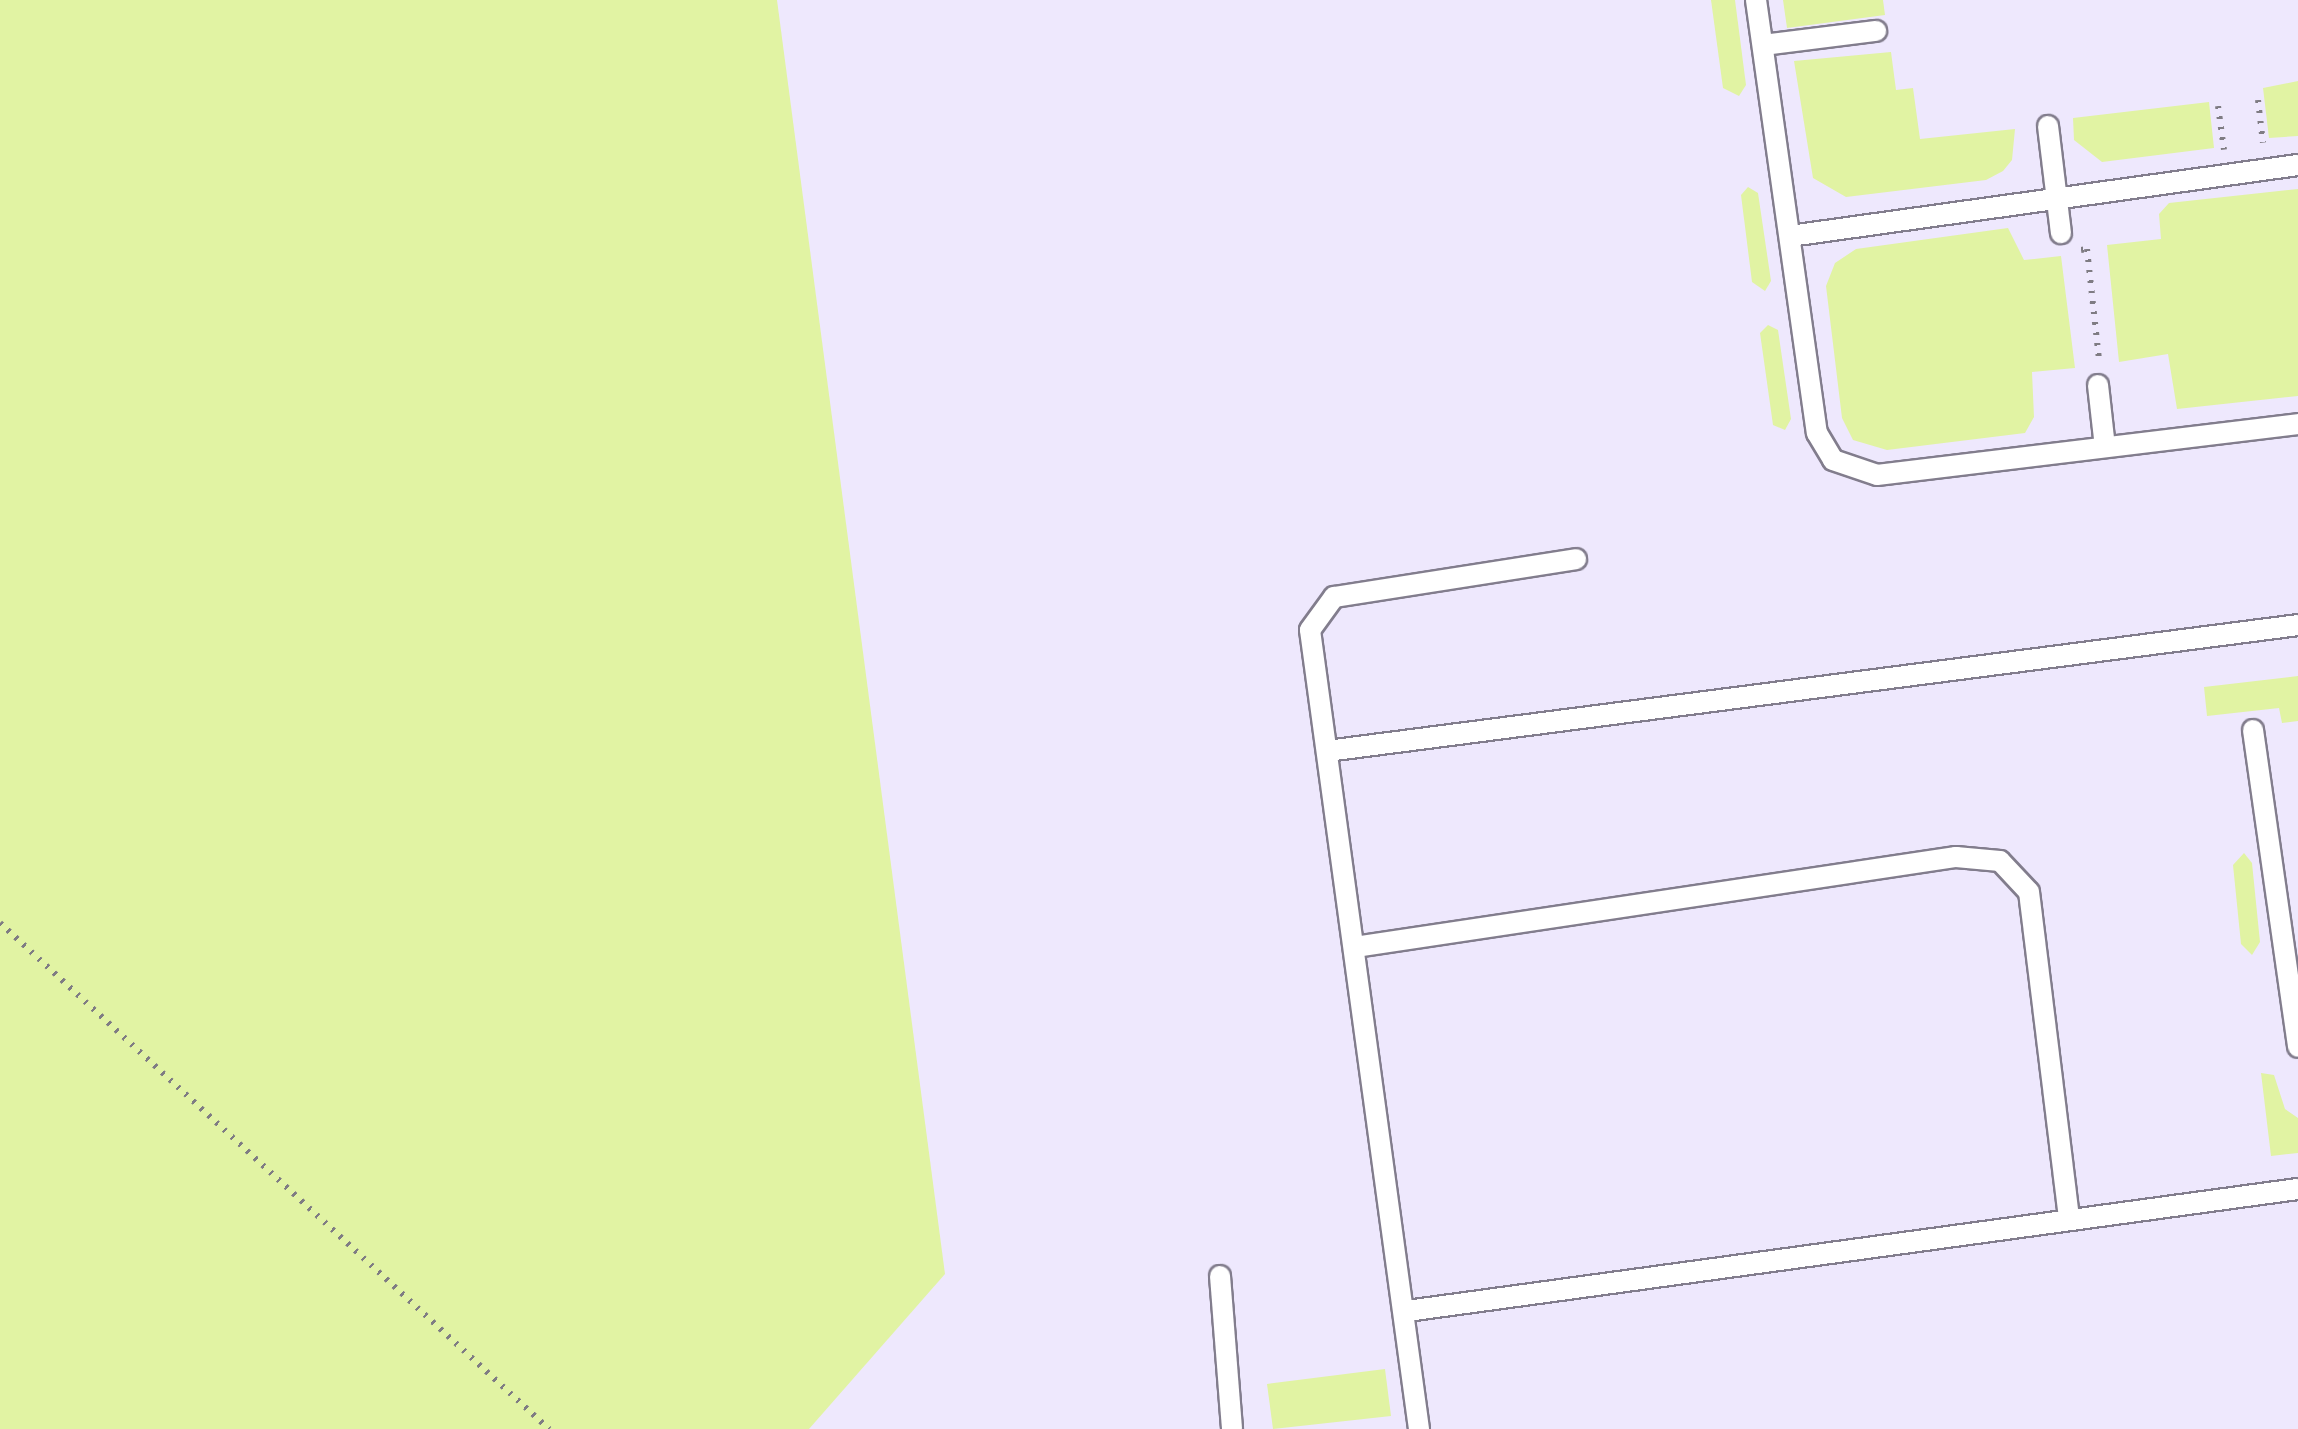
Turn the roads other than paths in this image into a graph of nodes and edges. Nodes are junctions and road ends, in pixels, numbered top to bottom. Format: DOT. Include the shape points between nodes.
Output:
graph roads {
  1 [pos="1756,0"];
  2 [pos="1876,31"];
  3 [pos="1763,46"];
  4 [pos="2048,126"];
  5 [pos="2298,165"];
  6 [pos="2056,198"];
  7 [pos="2061,233"];
  8 [pos="1790,236"];
  9 [pos="2098,386"];
  10 [pos="2298,424"];
  11 [pos="2105,447"];
  12 [pos="1576,559"];
  13 [pos="2298,625"];
  14 [pos="2252,730"];
  15 [pos="1326,751"];
  16 [pos="2298,880"];
  17 [pos="2274,884"];
  18 [pos="1355,946"];
  19 [pos="2298,1047"];
  20 [pos="2298,1189"];
  21 [pos="2069,1220"];
  22 [pos="1220,1276"];
  23 [pos="1407,1311"];
  24 [pos="1232,1429"];
  25 [pos="1420,1429"];
  1 -- 3 [label="lane"];
  2 -- 3 [label="lane"];
  3 -- 8 [label="lane"];
  4 -- 6 [label="lane"];
  5 -- 6 [label="lane"];
  6 -- 7 [label="lane"];
  6 -- 8 [label="lane"];
  8 -- 11 [label="lane" via="1817,433 1846,470 1877,475"];
  9 -- 11 [label="lane"];
  10 -- 11 [label="lane"];
  12 -- 15 [label="lane" via="1348,594 1322,605 1310,630"];
  13 -- 15 [label="lane"];
  14 -- 17 [label="lane"];
  15 -- 18 [label="lane"];
  16 -- 17 [label="lane"];
  17 -- 19 [label="lane"];
  18 -- 21 [label="lane" via="1956,857 2000,861 2029,892"];
  18 -- 23 [label="lane"];
  20 -- 21 [label="lane"];
  21 -- 23 [label="lane"];
  22 -- 24 [label="lane"];
  23 -- 25 [label="lane"];
}
